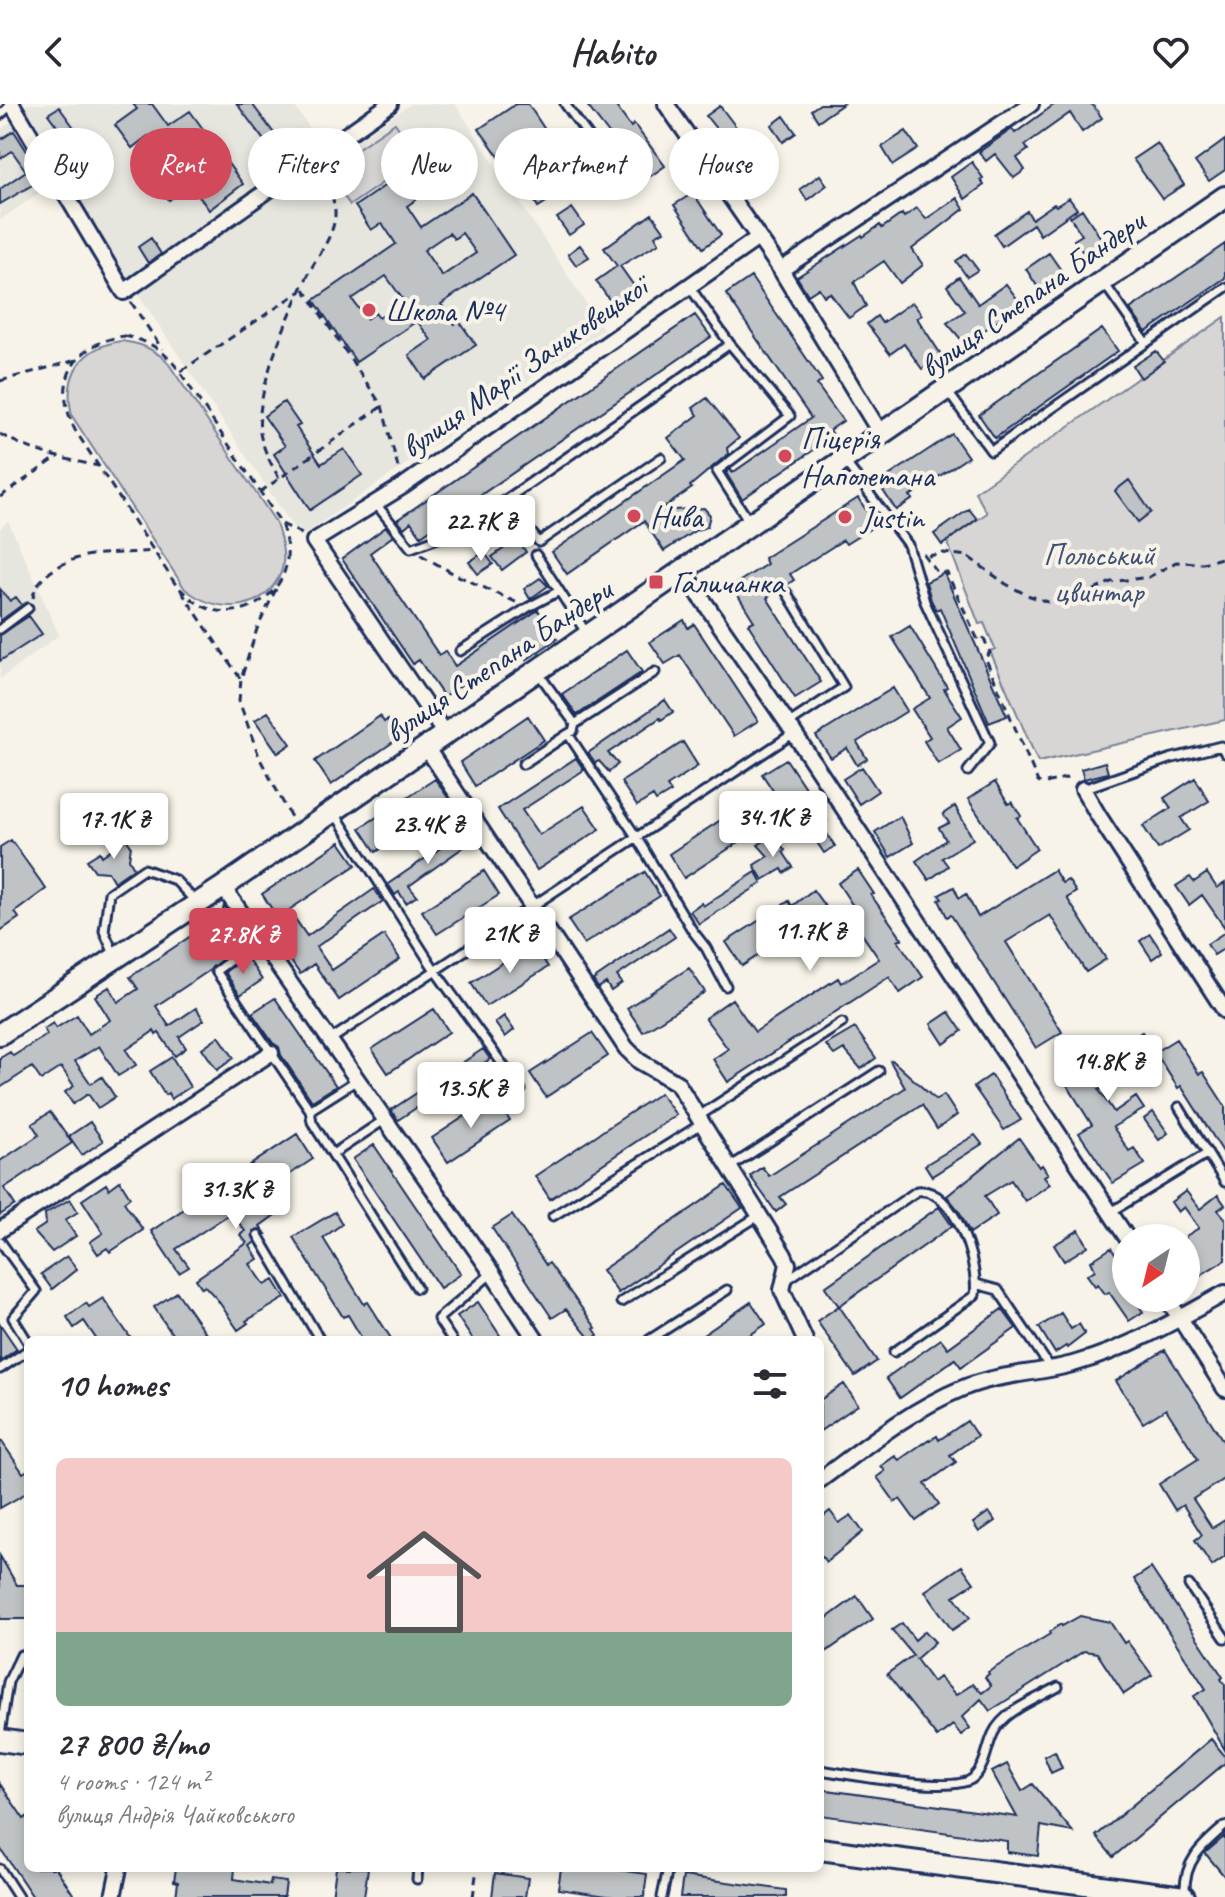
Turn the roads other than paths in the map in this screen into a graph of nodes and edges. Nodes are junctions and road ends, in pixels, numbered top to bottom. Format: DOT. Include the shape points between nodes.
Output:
graph roads {
  1 [pos="12,104"];
  2 [pos="390,104"];
  3 [pos="565,104"];
  4 [pos="1031,104"];
  5 [pos="670,105"];
  6 [pos="0,115"];
  7 [pos="583,128"];
  8 [pos="1225,197"];
  9 [pos="758,238"];
  10 [pos="781,270"];
  11 [pos="1103,281"];
  12 [pos="689,286"];
  13 [pos="1225,288"];
  14 [pos="1146,343"];
  15 [pos="730,344"];
  16 [pos="946,389"];
  17 [pos="881,434"];
  18 [pos="661,458"];
  19 [pos="844,459"];
  20 [pos="506,501"];
  21 [pos="376,504"];
  22 [pos="751,524"];
  23 [pos="536,555"];
  24 [pos="683,571"];
  25 [pos="559,591"];
  26 [pos="787,593"];
  27 [pos="28,608"];
  28 [pos="0,629"];
  29 [pos="588,636"];
  30 [pos="460,651"];
  31 [pos="537,671"];
  32 [pos="655,672"];
  33 [pos="575,724"];
  34 [pos="791,729"];
  35 [pos="445,734"];
  36 [pos="568,734"];
  37 [pos="426,747"];
  38 [pos="1225,753"];
  39 [pos="523,764"];
  40 [pos="968,771"];
  41 [pos="1083,789"];
  42 [pos="333,810"];
  43 [pos="637,838"];
  44 [pos="223,887"];
  45 [pos="198,904"];
  46 [pos="533,905"];
  47 [pos="259,939"];
  48 [pos="115,956"];
  49 [pos="436,972"];
  50 [pos="726,986"];
  51 [pos="1225,1011"];
  52 [pos="842,1023"];
  53 [pos="0,1034"];
  54 [pos="330,1040"];
  55 [pos="271,1053"];
  56 [pos="879,1071"];
  57 [pos="357,1080"];
  58 [pos="521,1090"];
  59 [pos="1179,1107"];
  60 [pos="310,1110"];
  61 [pos="385,1119"];
  62 [pos="701,1120"];
  63 [pos="1208,1153"];
  64 [pos="333,1154"];
  65 [pos="730,1167"];
  66 [pos="1225,1182"];
  67 [pos="1110,1212"];
  68 [pos="760,1215"];
  69 [pos="553,1216"];
  70 [pos="1118,1224"];
  71 [pos="0,1230"];
  72 [pos="258,1235"];
  73 [pos="0,1241"];
  74 [pos="492,1273"];
  75 [pos="782,1282"];
  76 [pos="976,1284"];
  77 [pos="417,1288"];
  78 [pos="727,1290"];
  79 [pos="1225,1293"];
  80 [pos="621,1302"];
  81 [pos="1176,1312"];
  82 [pos="1180,1318"];
  83 [pos="24,1336"];
  84 [pos="318,1336"];
  85 [pos="449,1336"];
  86 [pos="533,1336"];
  87 [pos="655,1336"];
  88 [pos="803,1336"];
  89 [pos="894,1352"];
  90 [pos="24,1353"];
  91 [pos="0,1369"];
  92 [pos="1051,1369"];
  93 [pos="1225,1389"];
  94 [pos="824,1477"];
  95 [pos="1189,1585"];
  96 [pos="1222,1627"];
  97 [pos="1225,1638"];
  98 [pos="24,1655"];
  99 [pos="1058,1687"];
  100 [pos="0,1737"];
  101 [pos="24,1743"];
  102 [pos="824,1771"];
  103 [pos="1225,1826"];
  104 [pos="824,1850"];
  105 [pos="0,1869"];
  106 [pos="118,1872"];
  107 [pos="418,1872"];
  108 [pos="667,1872"];
  109 [pos="417,1879"];
  110 [pos="1132,1894"];
  111 [pos="18,1897"];
  112 [pos="113,1897"];
  113 [pos="662,1897"];
  114 [pos="1184,1897"];
  1 -- 2 [label="street" via="124,292"];
  1 -- 6 [label="lane"];
  3 -- 7 [label="lane"];
  4 -- 10 [label="street"];
  5 -- 9 [label="street"];
  8 -- 11 [label="street, вулиця Степана Бандери"];
  9 -- 10 [label="street"];
  9 -- 12 [label="street, вулиця Марії Заньковецької"];
  10 -- 17 [label="street"];
  11 -- 14 [label="lane"];
  11 -- 16 [label="street, вулиця Степана Бандери"];
  12 -- 15 [label="lane"];
  12 -- 21 [label="street, вулиця Марії Заньковецької"];
  13 -- 14 [label="lane"];
  14 -- 16 [label="lane" via="991,451"];
  15 -- 20 [label="lane"];
  15 -- 22 [label="lane" via="790,416 717,471"];
  16 -- 17 [label="street, вулиця Степана Бандери"];
  17 -- 19 [label="street, вулиця Степана Бандери"];
  18 -- 20 [label="lane" via="539,542"];
  19 -- 22 [label="street, вулиця Степана Бандери"];
  19 -- 40 [label="lane" via="908,545 925,602 990,743"];
  20 -- 21 [label="lane" via="465,528 411,548"];
  21 -- 35 [label="street, вулиця Марії Заньковецької" via="314,541"];
  22 -- 24 [label="street, вулиця Степана Бандери"];
  23 -- 25 [label="lane"];
  24 -- 29 [label="street, вулиця Степана Бандери"];
  24 -- 34 [label="street"];
  25 -- 29 [label="lane"];
  25 -- 30 [label="lane"];
  26 -- 34 [label="lane" via="844,687"];
  27 -- 28 [label="lane"];
  29 -- 31 [label="street, вулиця Степана Бандери"];
  31 -- 33 [label="lane"];
  31 -- 35 [label="street, вулиця Степана Бандери"];
  32 -- 33 [label="lane"];
  33 -- 36 [label="lane"];
  34 -- 43 [label="lane"];
  34 -- 67 [label="street"];
  35 -- 37 [label="street, вулиця Степана Бандери"];
  36 -- 39 [label="lane"];
  36 -- 43 [label="lane"];
  37 -- 42 [label="street, вулиця Степана Бандери"];
  37 -- 46 [label="street"];
  38 -- 41 [label="lane" via="1221,746 1169,759"];
  41 -- 51 [label="street"];
  42 -- 44 [label="street, вулиця Степана Бандери"];
  42 -- 49 [label="lane"];
  43 -- 46 [label="lane"];
  43 -- 50 [label="lane"];
  44 -- 45 [label="street, вулиця Степана Бандери"];
  44 -- 47 [label="street"];
  45 -- 48 [label="street, вулиця Степана Бандери"];
  45 -- 48 [label="lane" via="175,880 144,869 109,893 104,931"];
  46 -- 49 [label="lane"];
  46 -- 62 [label="street" via="631,1054 674,1080"];
  47 -- 54 [label="street"];
  47 -- 55 [label="lane" via="216,971"];
  48 -- 53 [label="street, вулиця Степана Бандери"];
  49 -- 54 [label="lane"];
  49 -- 58 [label="lane"];
  52 -- 62 [label="lane"];
  54 -- 57 [label="street"];
  55 -- 60 [label="lane"];
  55 -- 71 [label="street"];
  56 -- 65 [label="lane"];
  57 -- 60 [label="lane"];
  57 -- 61 [label="street"];
  59 -- 63 [label="lane"];
  60 -- 64 [label="lane"];
  61 -- 64 [label="lane"];
  61 -- 74 [label="street"];
  62 -- 65 [label="street"];
  62 -- 69 [label="lane"];
  63 -- 66 [label="lane"];
  63 -- 67 [label="lane"];
  64 -- 77 [label="lane"];
  65 -- 68 [label="street"];
  67 -- 70 [label="street"];
  68 -- 75 [label="street" via="788,1264"];
  68 -- 80 [label="lane"];
  72 -- 84 [label="lane"];
  73 -- 83 [label="lane" via="36,1291 13,1318"];
  74 -- 85 [label="lane" via="438,1319"];
  74 -- 86 [label="street"];
  75 -- 76 [label="lane" via="925,1190 940,1197 956,1220"];
  75 -- 88 [label="street"];
  76 -- 89 [label="lane" via="973,1298"];
  76 -- 92 [label="lane" via="998,1290"];
  78 -- 87 [label="lane"];
  79 -- 82 [label="street"];
  81 -- 82 [label="street"];
  82 -- 92 [label="street" via="1112,1352"];
  82 -- 93 [label="street"];
  90 -- 91 [label="lane"];
  92 -- 94 [label="street" via="990,1378 934,1401"];
  95 -- 96 [label="lane"];
  96 -- 97 [label="lane"];
  98 -- 100 [label="lane" via="8,1682"];
  99 -- 102 [label="lane" via="1015,1711 994,1731 983,1765 961,1785"];
  100 -- 101 [label="street"];
  103 -- 114 [label="lane" via="1193,1857"];
  104 -- 110 [label="street"];
  105 -- 111 [label="lane"];
  106 -- 112 [label="street"];
  107 -- 109 [label="lane"];
  108 -- 113 [label="lane"];
  110 -- 114 [label="street"];
}
